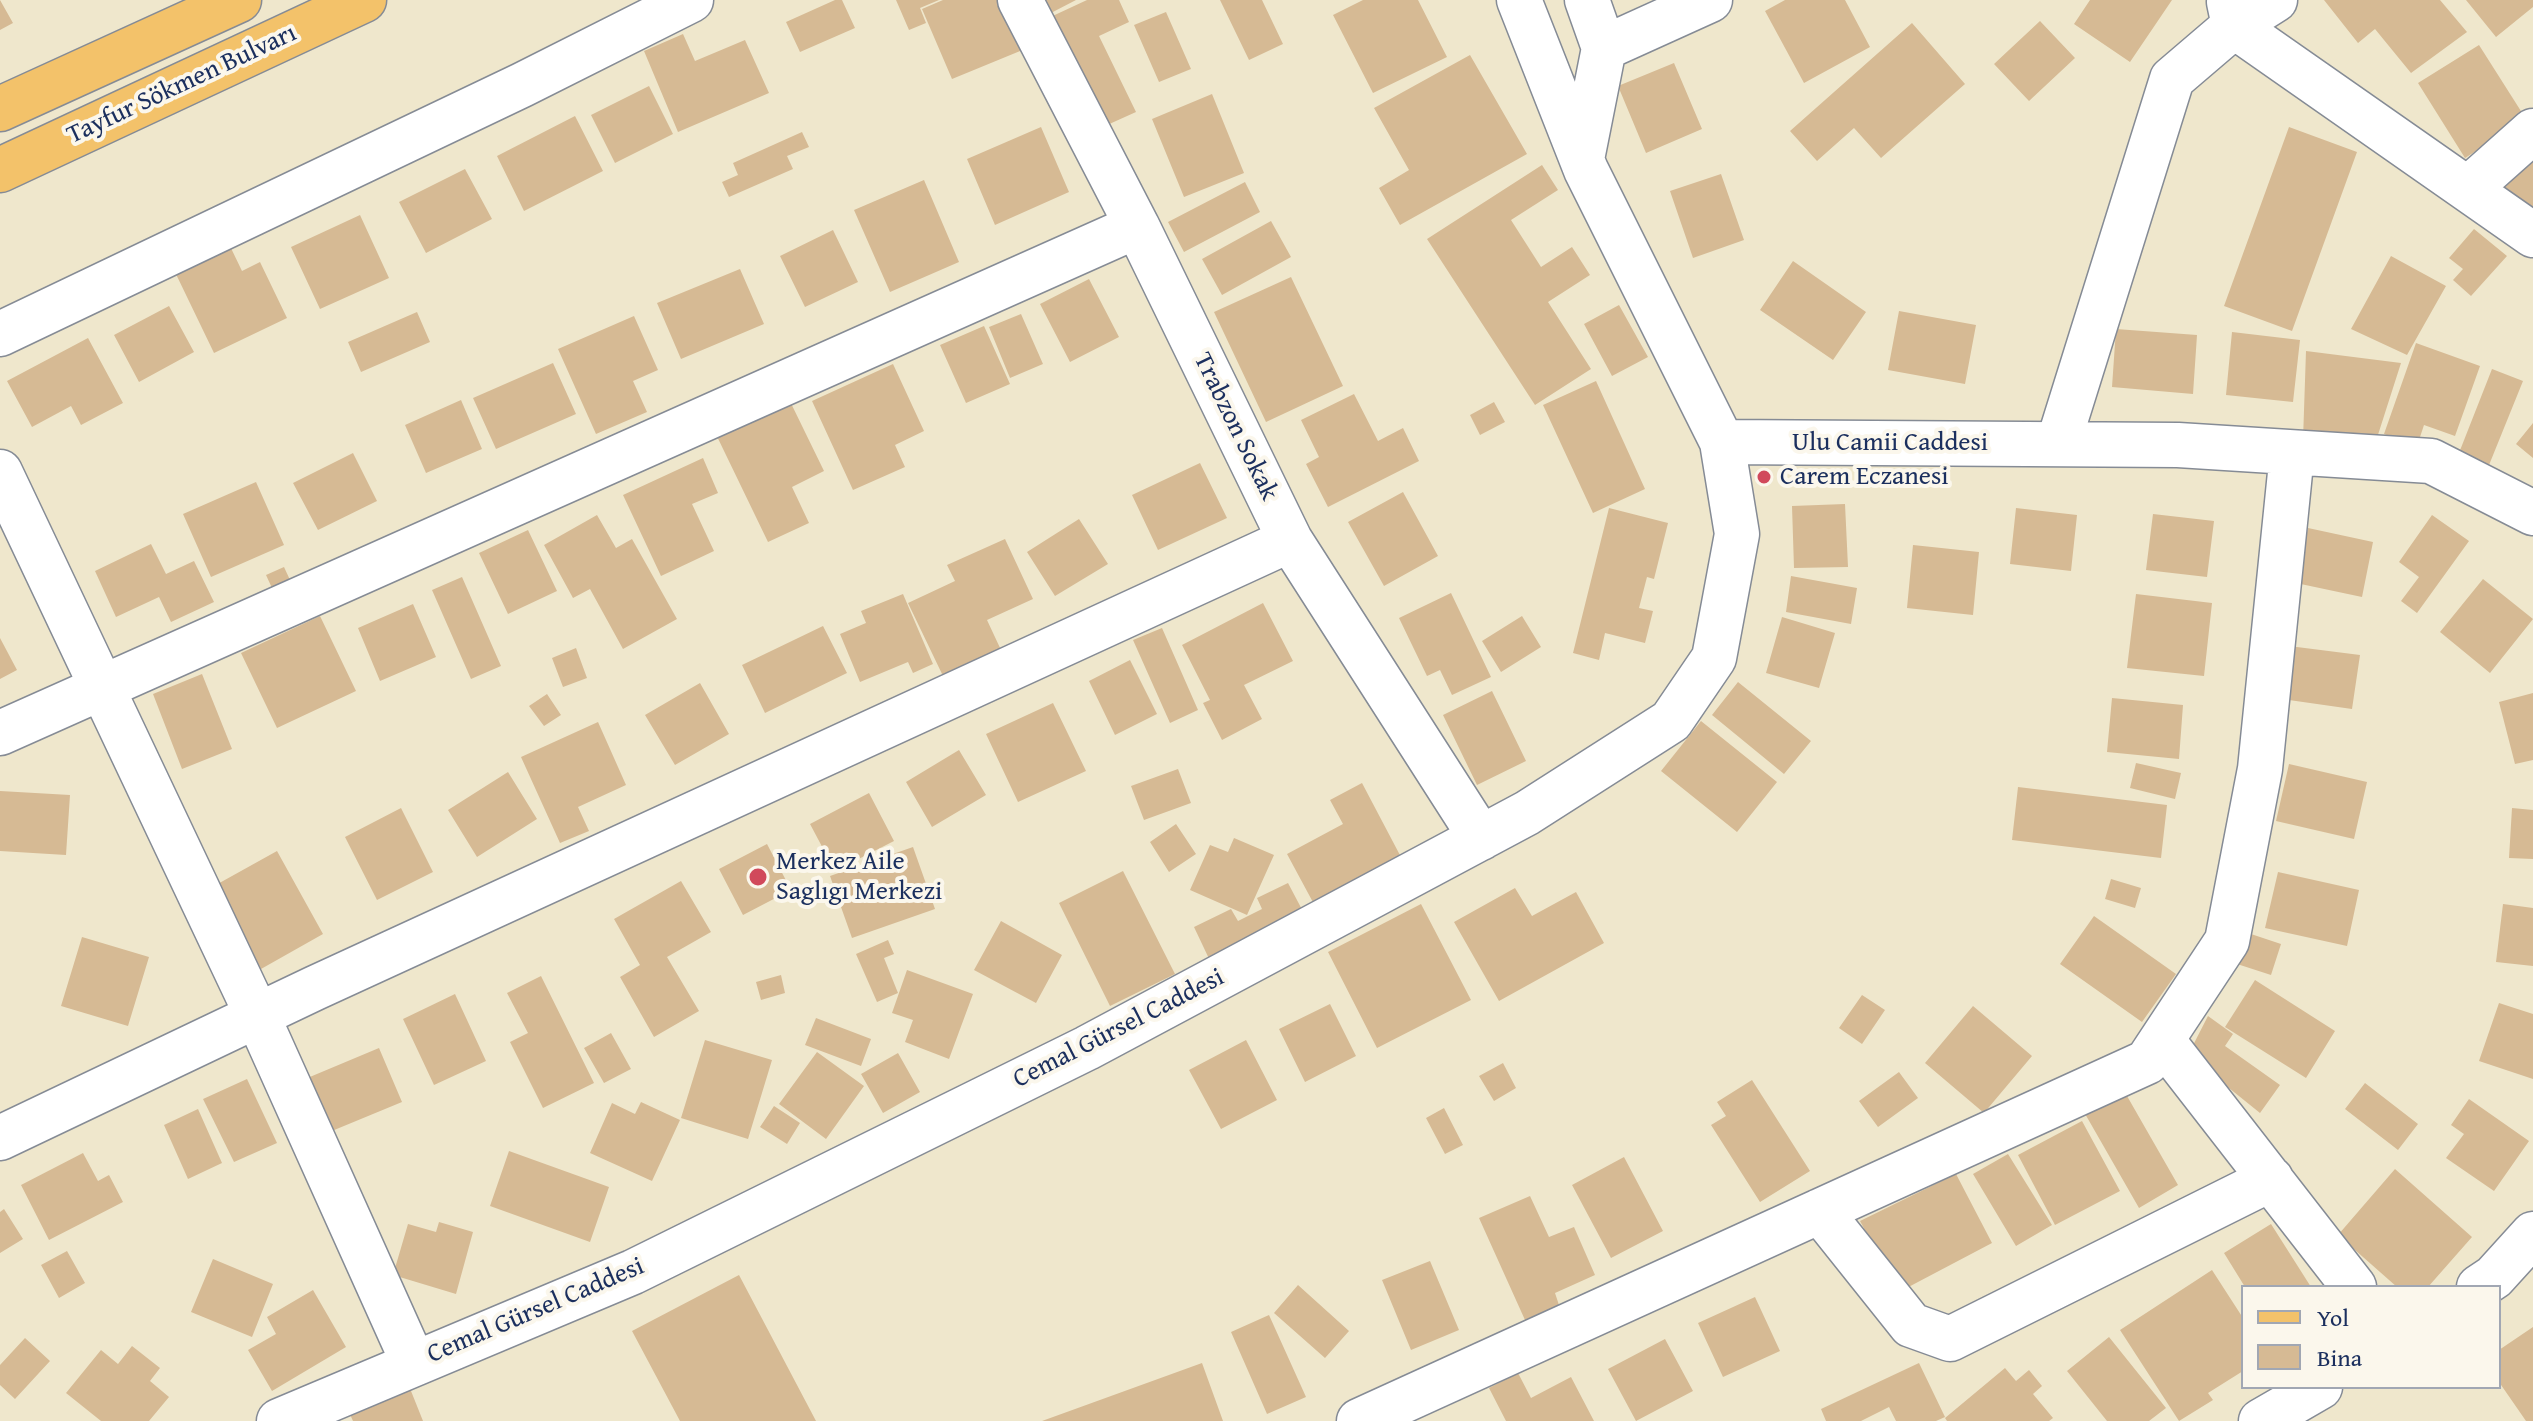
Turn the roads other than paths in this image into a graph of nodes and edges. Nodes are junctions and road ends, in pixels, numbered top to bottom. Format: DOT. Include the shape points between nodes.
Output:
graph roads {
  1 [pos="239,0"];
  2 [pos="364,0"];
  3 [pos="691,0"];
  4 [pos="1020,0"];
  5 [pos="1519,0"];
  6 [pos="1587,0"];
  7 [pos="1710,0"];
  8 [pos="2275,0"];
  9 [pos="2231,13"];
  10 [pos="1604,48"];
  11 [pos="0,109"];
  12 [pos="2533,131"];
  13 [pos="1582,159"];
  14 [pos="0,170"];
  15 [pos="2469,188"];
  16 [pos="1137,226"];
  17 [pos="2533,235"];
  18 [pos="0,334"];
  19 [pos="1722,442"];
  20 [pos="2058,444"];
  21 [pos="2292,453"];
  22 [pos="0,472"];
  23 [pos="2533,513"];
  24 [pos="1290,540"];
  25 [pos="100,688"];
  26 [pos="0,733"];
  27 [pos="1481,838"];
  28 [pos="257,1015"];
  29 [pos="2162,1040"];
  30 [pos="0,1138"];
  31 [pos="2271,1179"];
  32 [pos="1820,1211"];
  33 [pos="2533,1234"];
  34 [pos="2352,1285"];
  35 [pos="2482,1285"];
  36 [pos="413,1362"];
  37 [pos="2315,1402"];
  38 [pos="279,1421"];
  39 [pos="1359,1421"];
  40 [pos="2261,1421"];
  1 -- 11 [label="main road, Tayfur Sökmen Bulvarı"];
  2 -- 14 [label="main road, Tayfur Sökmen Bulvarı"];
  3 -- 18 [label="street"];
  4 -- 16 [label="street, Trabzon Sokak"];
  5 -- 13 [label="street"];
  6 -- 10 [label="street"];
  7 -- 10 [label="street"];
  8 -- 9 [label="street"];
  9 -- 15 [label="street"];
  9 -- 20 [label="street" via="2172,79"];
  10 -- 13 [label="street"];
  12 -- 15 [label="street"];
  13 -- 19 [label="street"];
  15 -- 17 [label="street"];
  16 -- 24 [label="street, Trabzon Sokak"];
  16 -- 25 [label="street"];
  19 -- 20 [label="street, Ulu Camii Caddesi"];
  19 -- 27 [label="street, Cemal Gürsel Caddesi" via="1737,534 1714,658 1671,721"];
  20 -- 21 [label="street, Ulu Camii Caddesi"];
  21 -- 23 [label="street, Ulu Camii Caddesi" via="2431,461"];
  21 -- 29 [label="street" via="2260,769 2227,941"];
  22 -- 25 [label="street"];
  24 -- 27 [label="street, Trabzon Sokak"];
  24 -- 28 [label="street"];
  25 -- 26 [label="street"];
  25 -- 28 [label="street"];
  27 -- 36 [label="street, Cemal Gürsel Caddesi" via="1087,1048 633,1272"];
  28 -- 30 [label="street"];
  28 -- 36 [label="street"];
  29 -- 31 [label="street"];
  29 -- 32 [label="street" via="2147,1062"];
  31 -- 32 [label="street" via="1950,1339 1911,1325"];
  31 -- 34 [label="street"];
  32 -- 39 [label="street"];
  33 -- 35 [label="street"];
  36 -- 38 [label="street, Cemal Gürsel Caddesi"];
  37 -- 40 [label="street"];
}
